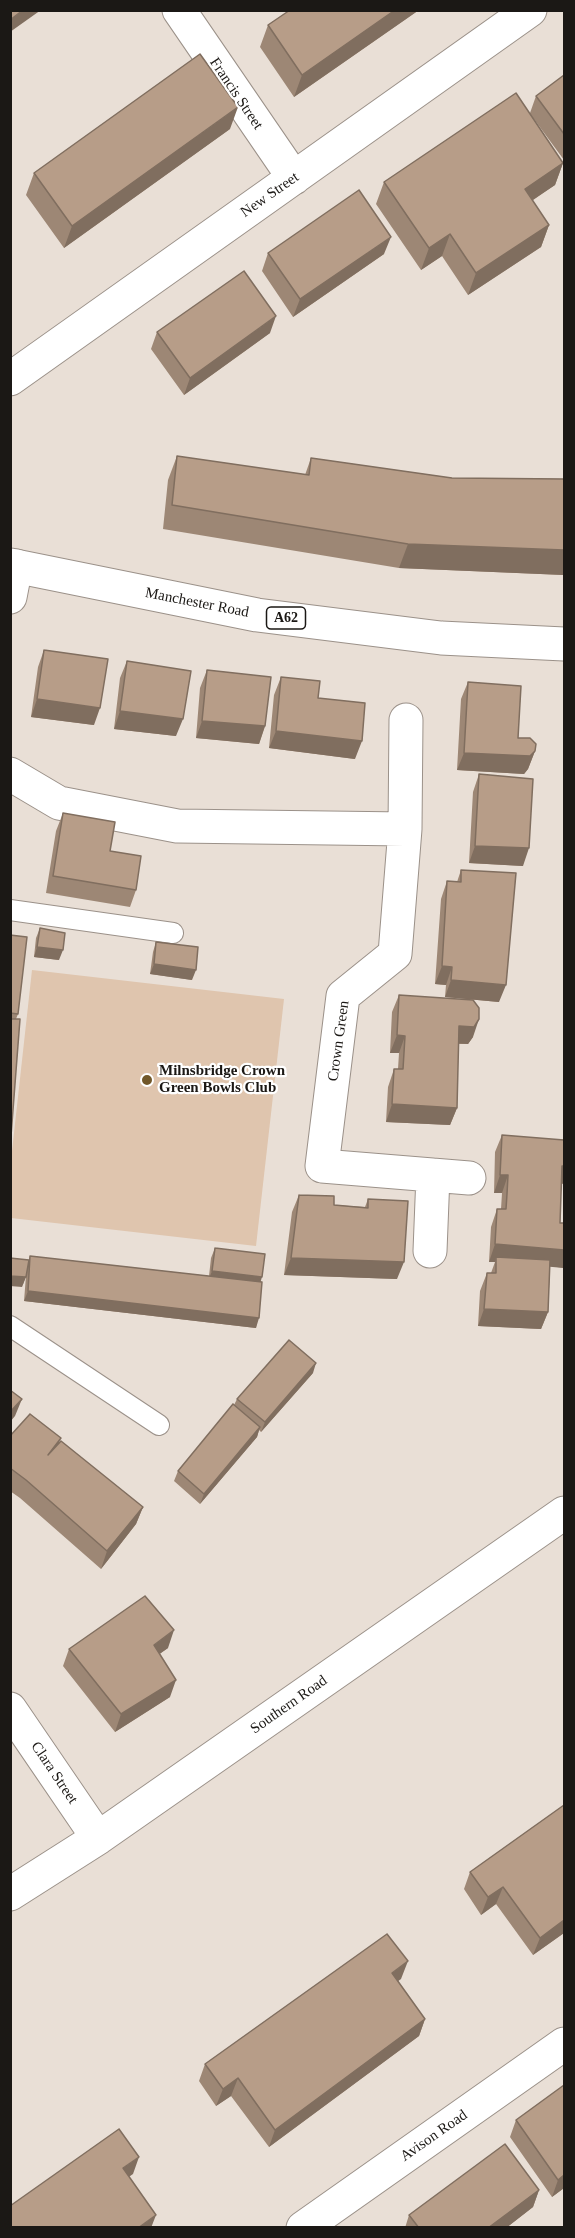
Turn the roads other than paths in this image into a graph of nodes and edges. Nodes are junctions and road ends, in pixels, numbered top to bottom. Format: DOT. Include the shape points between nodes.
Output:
graph roads {
  1 [pos="179,10"];
  2 [pos="530,10"];
  3 [pos="294,178"];
  4 [pos="10,379"];
  5 [pos="12,576"];
  6 [pos="564,645"];
  7 [pos="406,720"];
  8 [pos="10,774"];
  9 [pos="405,829"];
  10 [pos="10,910"];
  11 [pos="173,933"];
  12 [pos="433,1175"];
  13 [pos="469,1178"];
  14 [pos="430,1251"];
  15 [pos="10,1326"];
  16 [pos="159,1425"];
  17 [pos="564,1513"];
  18 [pos="10,1709"];
  19 [pos="98,1838"];
  20 [pos="10,1894"];
  21 [pos="564,2044"];
  22 [pos="303,2228"];
  1 -- 3 [label="street, Francis Street"];
  2 -- 3 [label="street, New Street"];
  3 -- 4 [label="street, New Street"];
  5 -- 6 [label="street, Manchester Road / A62" via="257,615 441,638"];
  7 -- 9 [label="street, Crown Green"];
  8 -- 9 [label="street" via="59,803 177,826"];
  9 -- 12 [label="street, Crown Green" via="395,954 343,996 322,1166"];
  10 -- 11 [label="lane"];
  12 -- 13 [label="street, Crown Green"];
  12 -- 14 [label="street"];
  15 -- 16 [label="lane"];
  17 -- 19 [label="street, Southern Road"];
  18 -- 19 [label="street, Clara Street"];
  19 -- 20 [label="street, Southern Road"];
  21 -- 22 [label="street, Avison Road"];
}
